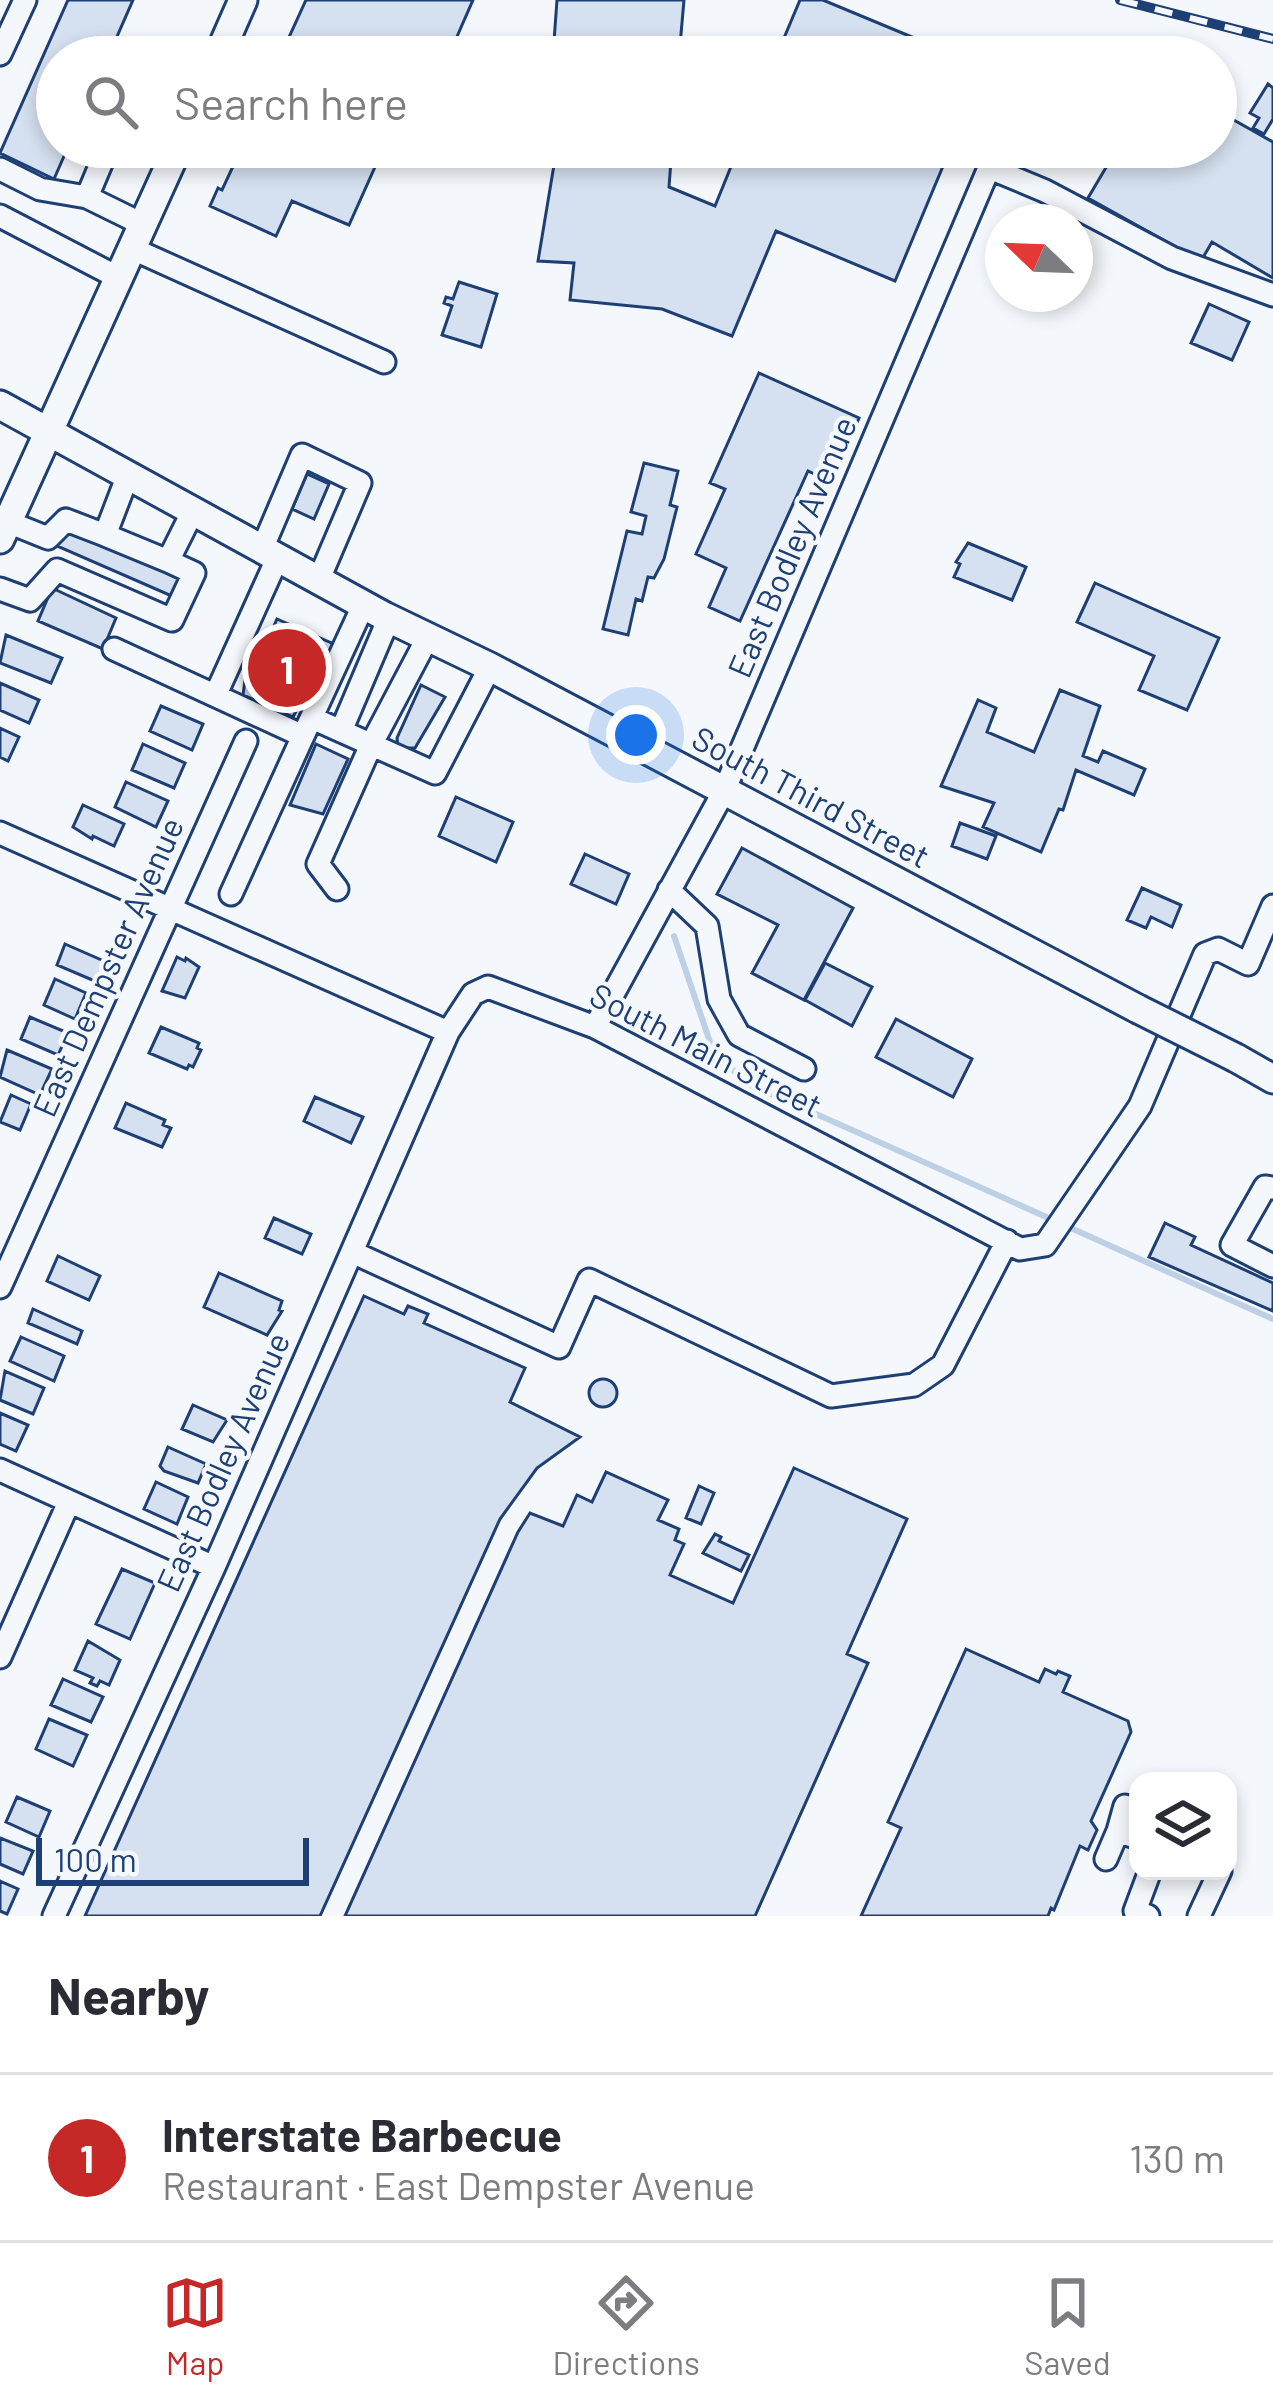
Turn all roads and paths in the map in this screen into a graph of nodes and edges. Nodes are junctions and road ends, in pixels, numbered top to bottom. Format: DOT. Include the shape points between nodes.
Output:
graph roads {
  1 [pos="25,0"];
  2 [pos="243,0"];
  3 [pos="227,36"];
  4 [pos="0,54"];
  5 [pos="99,168"];
  6 [pos="169,168"];
  7 [pos="990,168"];
  8 [pos="1009,168"];
  9 [pos="0,169"];
  10 [pos="87,196"];
  11 [pos="0,216"];
  12 [pos="138,237"];
  13 [pos="119,278"];
  14 [pos="1273,295"];
  15 [pos="384,362"];
  16 [pos="0,405"];
  17 [pos="48,432"];
  18 [pos="128,475"];
  19 [pos="10,489"];
  20 [pos="193,511"];
  21 [pos="2,533"];
  22 [pos="105,535"];
  23 [pos="48,538"];
  24 [pos="270,553"];
  25 [pos="167,561"];
  26 [pos="57,570"];
  27 [pos="319,579"];
  28 [pos="0,589"];
  29 [pos="364,604"];
  30 [pos="389,618"];
  31 [pos="428,637"];
  32 [pos="114,649"];
  33 [pos="490,667"];
  34 [pos="216,694"];
  35 [pos="308,727"];
  36 [pos="340,731"];
  37 [pos="245,741"];
  38 [pos="371,745"];
  39 [pos="724,791"];
  40 [pos="0,833"];
  41 [pos="337,889"];
  42 [pos="669,890"];
  43 [pos="231,895"];
  44 [pos="1273,906"];
  45 [pos="170,909"];
  46 [pos="595,1027"];
  47 [pos="448,1032"];
  48 [pos="804,1070"];
  49 [pos="1273,1078"];
  50 [pos="1273,1188"];
  51 [pos="1007,1241"];
  52 [pos="352,1252"];
  53 [pos="1273,1266"];
  54 [pos="0,1287"];
  55 [pos="0,1470"];
  56 [pos="69,1502"];
  57 [pos="214,1568"];
  58 [pos="0,1657"];
  59 [pos="1125,1806"];
  60 [pos="1128,1834"];
  61 [pos="1106,1858"];
  62 [pos="1147,1880"];
  63 [pos="1216,1880"];
  64 [pos="54,1916"];
  65 [pos="1148,1916"];
  66 [pos="1199,1916"];
  1 -- 4 [label="street"];
  2 -- 3 [label="main road"];
  5 -- 10 [label="street"];
  6 -- 12 [label="main road"];
  7 -- 39 [label="street, East Bodley Avenue"];
  8 -- 14 [label="street" via="1172,258"];
  9 -- 10 [label="street" via="40,189"];
  10 -- 12 [label="street"];
  11 -- 13 [label="street"];
  12 -- 13 [label="main road"];
  12 -- 15 [label="street"];
  13 -- 17 [label="main road"];
  16 -- 17 [label="main road, South Third Street"];
  17 -- 18 [label="main road, South Third Street"];
  17 -- 19 [label="main road"];
  18 -- 20 [label="main road, South Third Street"];
  18 -- 22 [label="street"];
  19 -- 21 [label="main road"];
  20 -- 24 [label="main road, South Third Street"];
  20 -- 25 [label="street"];
  21 -- 23 [label="street"];
  22 -- 23 [label="street" via="66,520"];
  22 -- 25 [label="street"];
  23 -- 26 [label="street"];
  24 -- 27 [label="main road, South Third Street"];
  24 -- 27 [label="street" via="302,455 360,483"];
  24 -- 34 [label="street"];
  25 -- 26 [label="street" via="194,573 172,620"];
  26 -- 28 [label="street" via="30,600"];
  27 -- 29 [label="main road, South Third Street"];
  29 -- 30 [label="main road, South Third Street"];
  29 -- 35 [label="street"];
  30 -- 31 [label="main road, South Third Street"];
  30 -- 36 [label="street"];
  31 -- 33 [label="main road, South Third Street"];
  31 -- 38 [label="street"];
  32 -- 34 [label="street"];
  33 -- 38 [label="street" via="435,773"];
  33 -- 39 [label="main road, South Third Street"];
  34 -- 35 [label="street"];
  35 -- 36 [label="street"];
  35 -- 43 [label="street"];
  36 -- 38 [label="street"];
  37 -- 45 [label="street, East Dempster Avenue"];
  38 -- 41 [label="street" via="318,864"];
  39 -- 42 [label="street, East Bodley Avenue"];
  39 -- 49 [label="main road, South Third Street, bridge"];
  40 -- 45 [label="street"];
  42 -- 46 [label="street, East Bodley Avenue"];
  42 -- 48 [label="street" via="706,926 719,999 740,1035"];
  44 -- 51 [label="street" via="1248,964 1218,949 1205,954 1140,1106 1045,1244 1020,1249"];
  45 -- 47 [label="street"];
  45 -- 54 [label="street, East Dempster Avenue"];
  46 -- 47 [label="street, South Main Street" via="488,987 473,994"];
  46 -- 51 [label="street, South Main Street"];
  47 -- 52 [label="street, East Bodley Avenue"];
  50 -- 53 [label="street" via="1265,1187 1232,1245"];
  51 -- 52 [label="street" via="943,1365 914,1385 831,1396 590,1280 559,1347"];
  52 -- 57 [label="street, East Bodley Avenue"];
  55 -- 56 [label="street"];
  56 -- 57 [label="street"];
  56 -- 58 [label="street"];
  57 -- 64 [label="street, East Bodley Avenue"];
  59 -- 60 [label="street"];
  60 -- 61 [label="street"];
  62 -- 65 [label="street" via="1135,1911"];
  63 -- 66 [label="street"];
}
